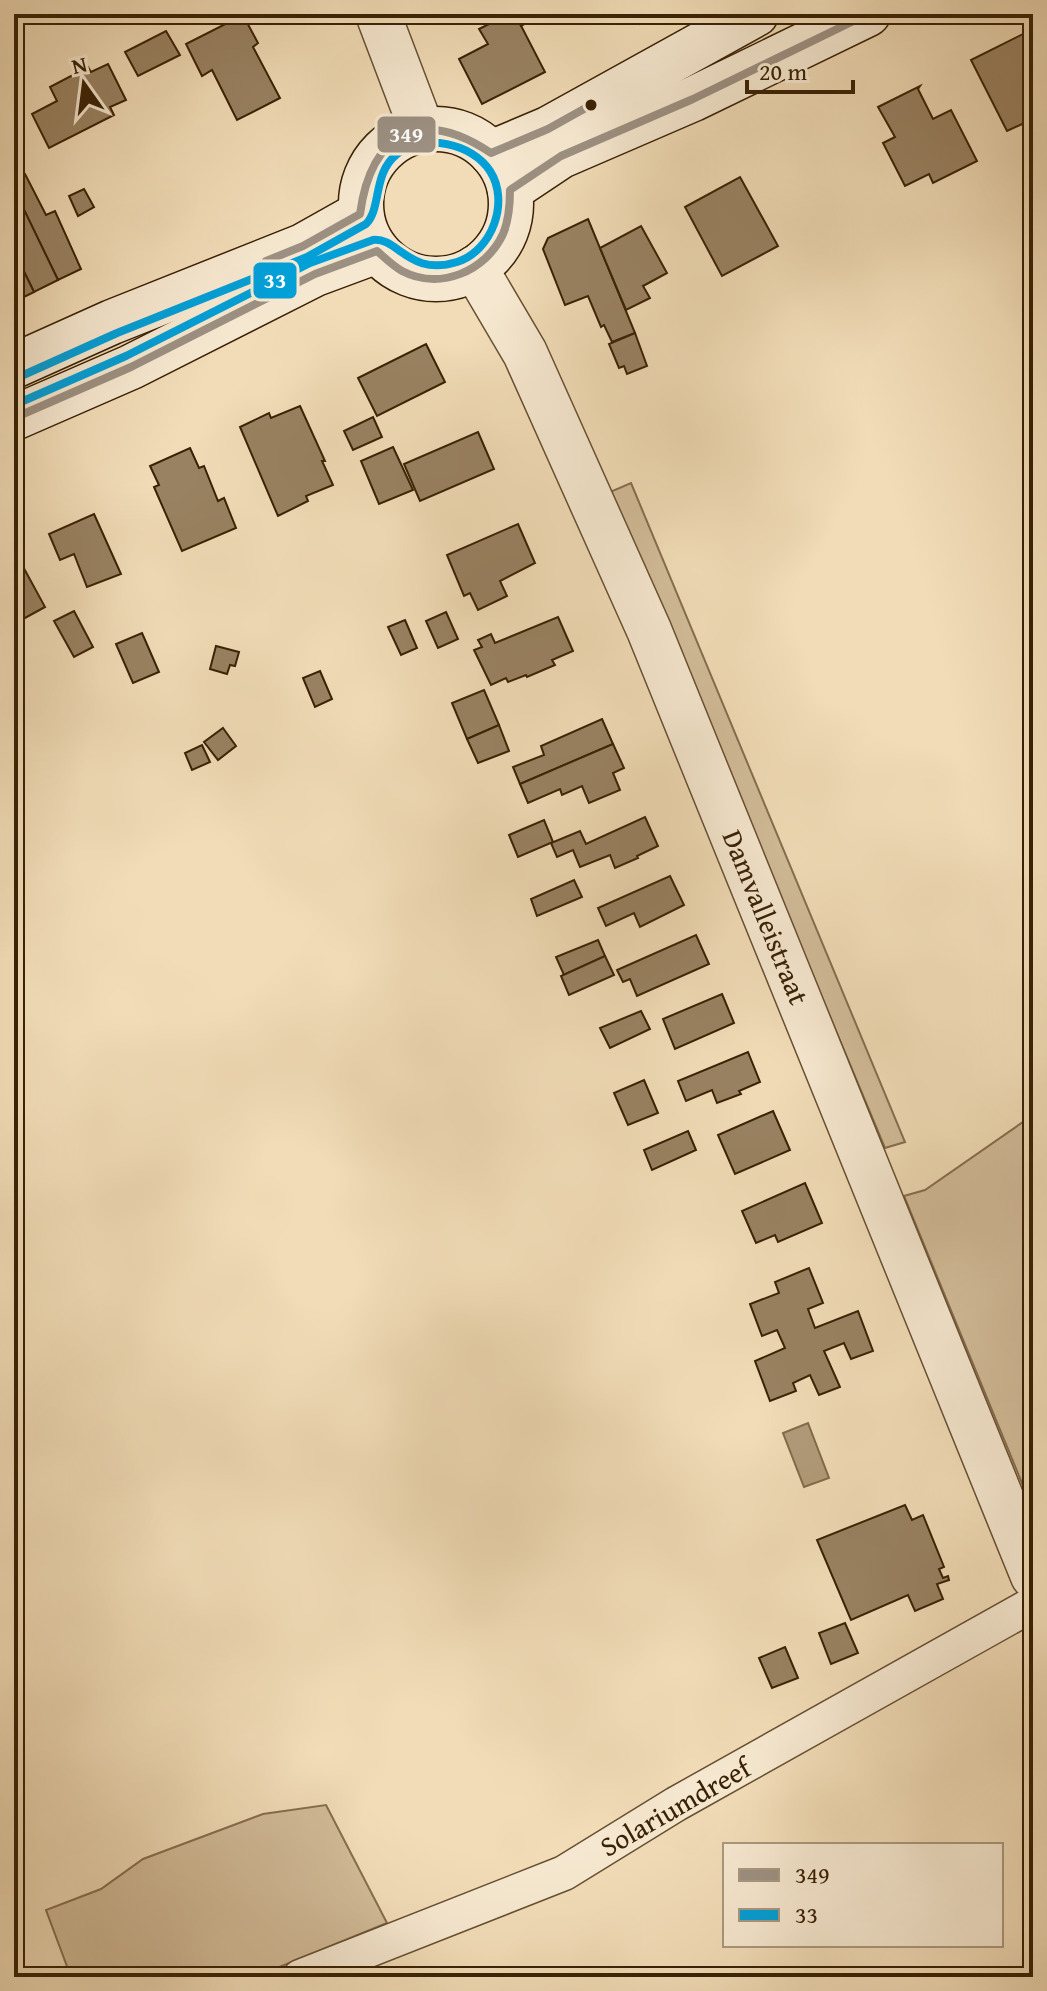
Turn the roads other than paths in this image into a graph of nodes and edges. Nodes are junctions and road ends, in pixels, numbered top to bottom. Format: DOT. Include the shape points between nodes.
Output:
graph roads {
  1 [pos="378,14"];
  2 [pos="756,14"];
  3 [pos="868,14"];
  4 [pos="422,130"];
  5 [pos="501,172"];
  6 [pos="368,233"];
  7 [pos="475,268"];
  8 [pos="14,366"];
  9 [pos="14,418"];
  10 [pos="1033,1576"];
  11 [pos="1033,1604"];
  12 [pos="300,1977"];
  1 -- 4 [label="main road"];
  2 -- 5 [label="main road" via="548,129"];
  3 -- 5 [label="main road" via="561,156"];
  4 -- 5 [label="main road" via="457,131 476,140"];
  4 -- 6 [label="main road" via="387,146 367,172 361,192"];
  5 -- 7 [label="main road" via="509,219 501,242"];
  6 -- 7 [label="main road" via="403,272 428,279"];
  6 -- 8 [label="main road" via="303,246"];
  6 -- 9 [label="main road" via="315,274 131,367"];
  7 -- 10 [label="main road, Damvalleistraat" via="525,353 650,632"];
  11 -- 12 [label="street, Solariumdreef" via="676,1804 564,1873"];
}
